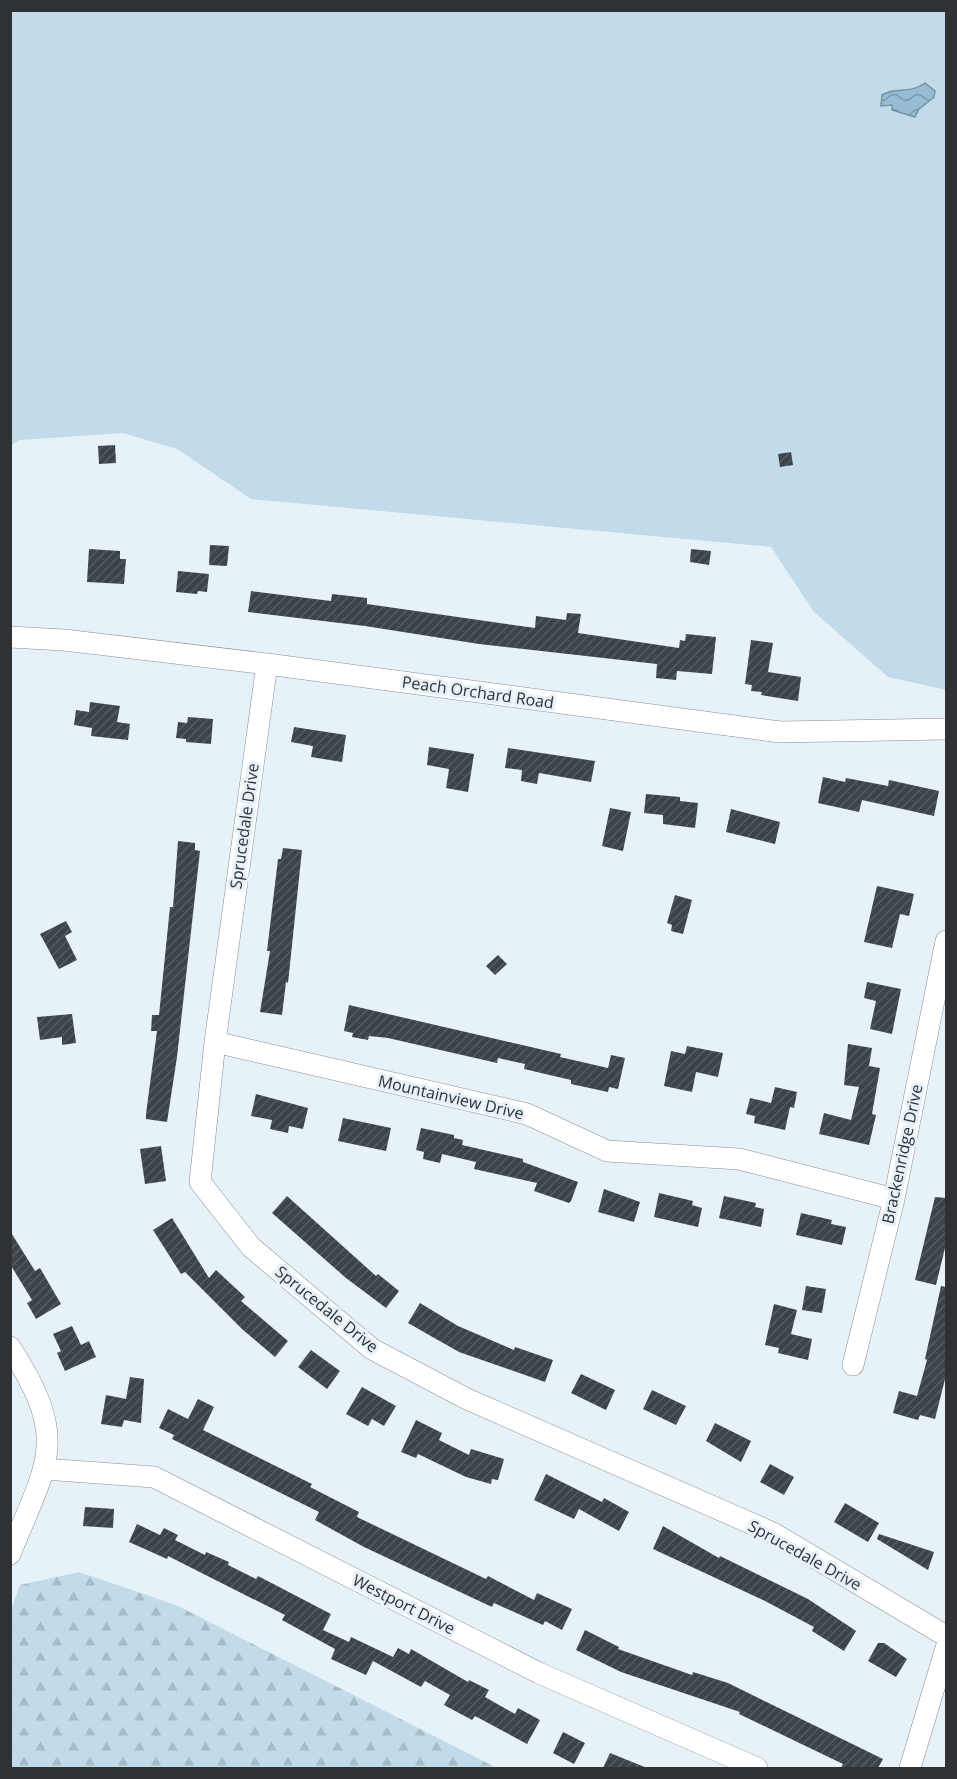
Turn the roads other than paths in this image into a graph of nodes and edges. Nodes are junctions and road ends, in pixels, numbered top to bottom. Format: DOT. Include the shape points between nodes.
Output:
graph roads {
  1 [pos="10,637"];
  2 [pos="267,664"];
  3 [pos="946,729"];
  4 [pos="946,941"];
  5 [pos="215,1041"];
  6 [pos="894,1199"];
  7 [pos="10,1347"];
  8 [pos="853,1365"];
  9 [pos="44,1469"];
  10 [pos="10,1554"];
  11 [pos="946,1636"];
  12 [pos="946,1648"];
  13 [pos="757,1768"];
  14 [pos="910,1768"];
  1 -- 2 [label="street, Peach Orchard Road"];
  2 -- 3 [label="street, Peach Orchard Road" via="780,732"];
  2 -- 5 [label="street, Sprucedale Drive"];
  4 -- 6 [label="street, Brackenridge Drive"];
  5 -- 6 [label="street, Mountainview Drive" via="527,1114 607,1151 739,1159"];
  5 -- 11 [label="street, Sprucedale Drive" via="200,1182 251,1247 372,1349 467,1399 774,1533"];
  6 -- 8 [label="street, Brackenridge Drive"];
  7 -- 9 [label="street" via="35,1387 44,1413 48,1445"];
  9 -- 10 [label="street"];
  9 -- 13 [label="street, Westport Drive" via="154,1477 539,1673"];
  12 -- 14 [label="street"];
}
